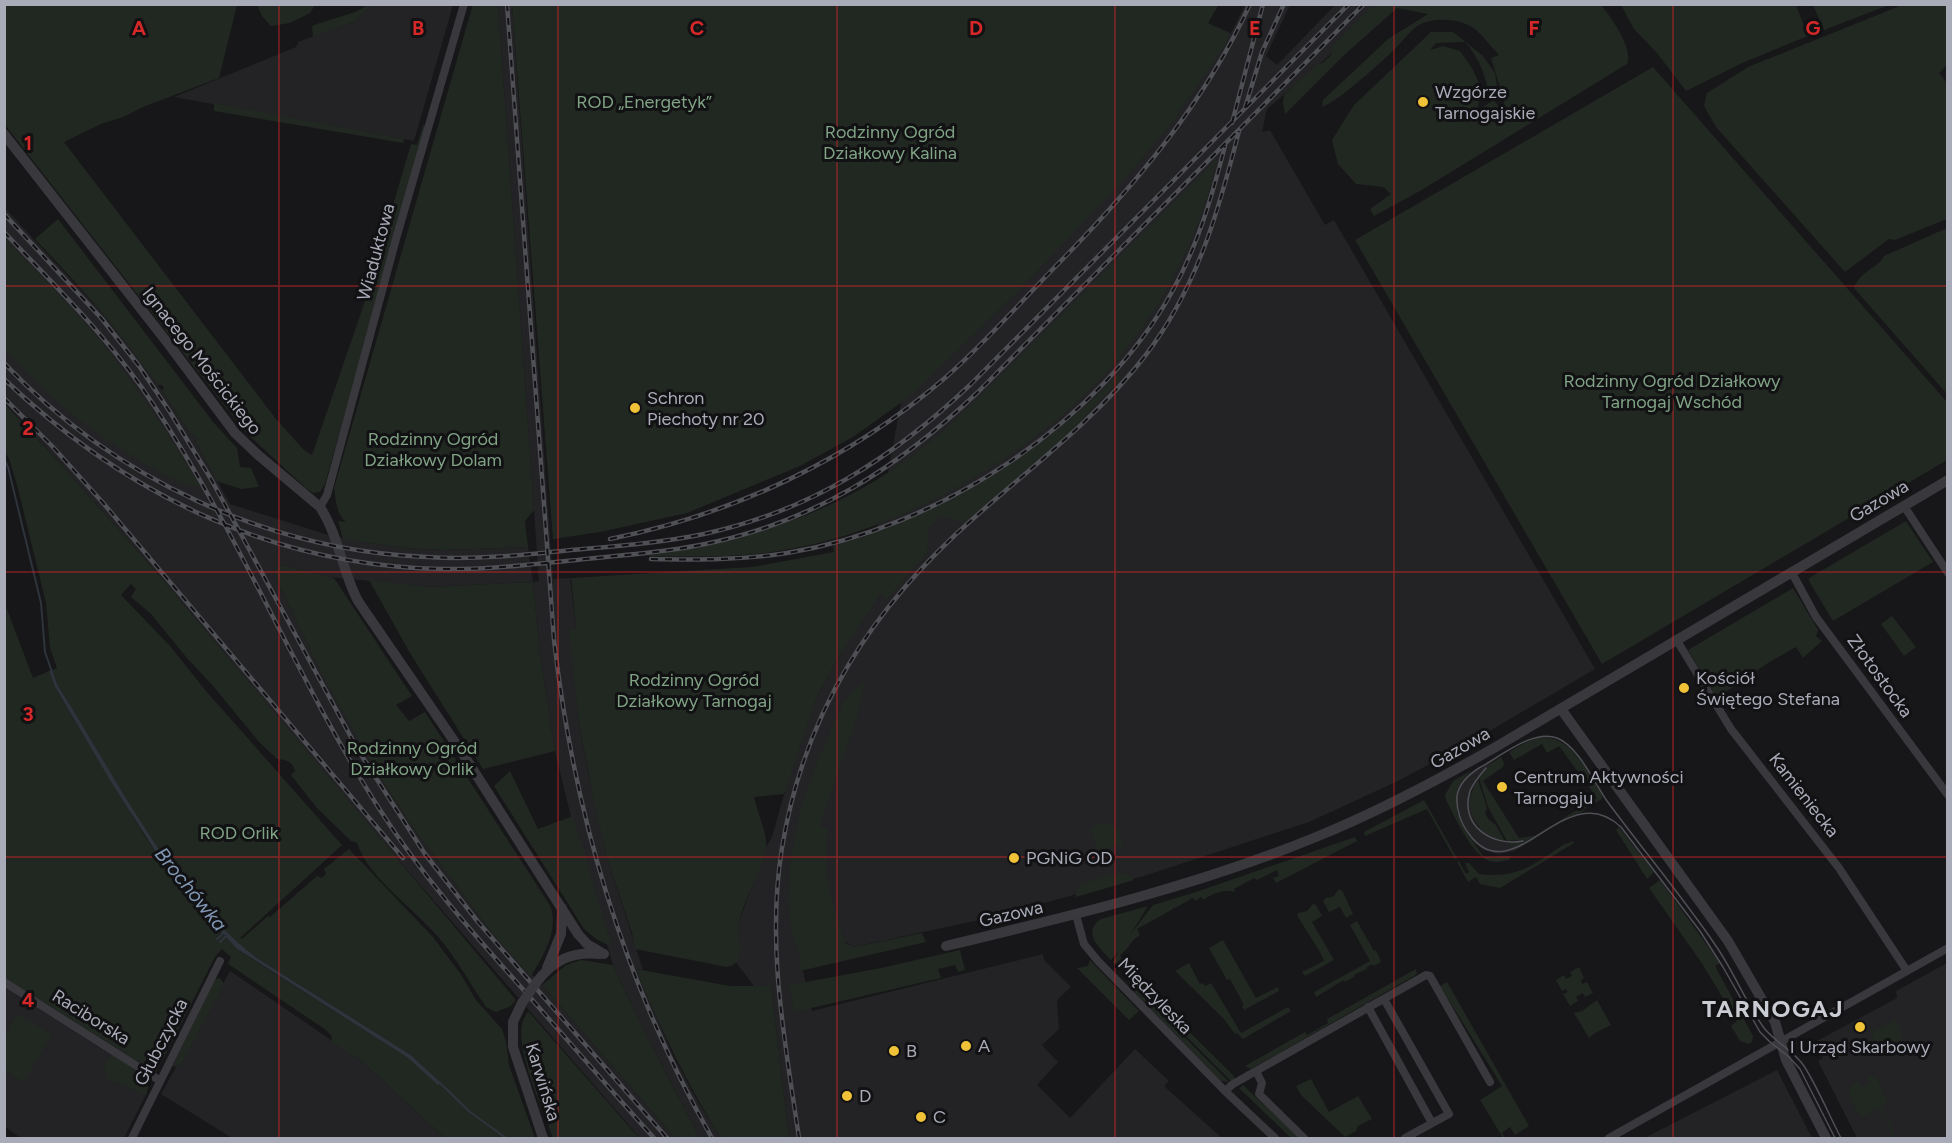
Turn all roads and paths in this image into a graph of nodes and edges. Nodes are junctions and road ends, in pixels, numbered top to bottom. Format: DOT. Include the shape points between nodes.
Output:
graph roads {
  1 [pos="464,4"];
  2 [pos="4,134"];
  3 [pos="1947,480"];
  4 [pos="1904,506"];
  5 [pos="320,507"];
  6 [pos="1792,573"];
  7 [pos="1947,573"];
  8 [pos="1676,639"];
  9 [pos="1562,709"];
  10 [pos="1947,795"];
  11 [pos="562,908"];
  12 [pos="1076,915"];
  13 [pos="946,946"];
  14 [pos="1947,948"];
  15 [pos="574,954"];
  16 [pos="220,961"];
  17 [pos="545,971"];
  18 [pos="1907,971"];
  19 [pos="4,982"];
  20 [pos="1384,999"];
  21 [pos="1368,1007"];
  22 [pos="1780,1042"];
  23 [pos="1256,1071"];
  24 [pos="159,1080"];
  25 [pos="1490,1082"];
  26 [pos="1225,1091"];
  27 [pos="1432,1123"];
  28 [pos="132,1138"];
  29 [pos="543,1138"];
  30 [pos="1275,1138"];
  31 [pos="1304,1138"];
  32 [pos="1405,1138"];
  33 [pos="1609,1138"];
  34 [pos="1826,1138"];
  1 -- 5 [label="street, Wiaduktowa" via="330,484"];
  2 -- 5 [label="street, Ignacego Mościckiego" via="228,425 256,454"];
  3 -- 4 [label="street, Gazowa"];
  4 -- 6 [label="street, Gazowa"];
  4 -- 7 [label="street"];
  5 -- 11 [label="street, Ignacego Mościckiego" via="358,601 463,753"];
  6 -- 8 [label="street, Gazowa"];
  6 -- 10 [label="street, Złotostocka" via="1816,617"];
  8 -- 9 [label="street, Gazowa"];
  8 -- 18 [label="street, Kamieniecka" via="1731,729 1839,868"];
  9 -- 12 [label="street, Gazowa" via="1431,784 1342,826 1250,862"];
  9 -- 22 [label="street" via="1713,917 1775,1022"];
  11 -- 15 [label="street, Ignacego Mościckiego" via="583,940 604,954"];
  11 -- 17 [label="street" via="561,934"];
  12 -- 13 [label="street, Gazowa"];
  12 -- 26 [label="street, Międzyleska" via="1090,952"];
  14 -- 18 [label="street"];
  15 -- 17 [label="street, Karwińska"];
  16 -- 24 [label="street, Głubczycka"];
  17 -- 29 [label="street, Karwińska, bridge" via="513,1022 513,1047"];
  18 -- 22 [label="street"];
  19 -- 24 [label="street, Raciborska"];
  20 -- 21 [label="street"];
  20 -- 25 [label="street" via="1425,975 1430,976"];
  20 -- 27 [label="street" via="1449,1114"];
  21 -- 23 [label="street"];
  21 -- 27 [label="street"];
  22 -- 33 [label="street"];
  22 -- 34 [label="street"];
  23 -- 26 [label="street"];
  23 -- 31 [label="street" via="1262,1083 1259,1094"];
  24 -- 28 [label="street, Głubczycka"];
  26 -- 30 [label="street, Międzyleska"];
  27 -- 32 [label="street"];
}
